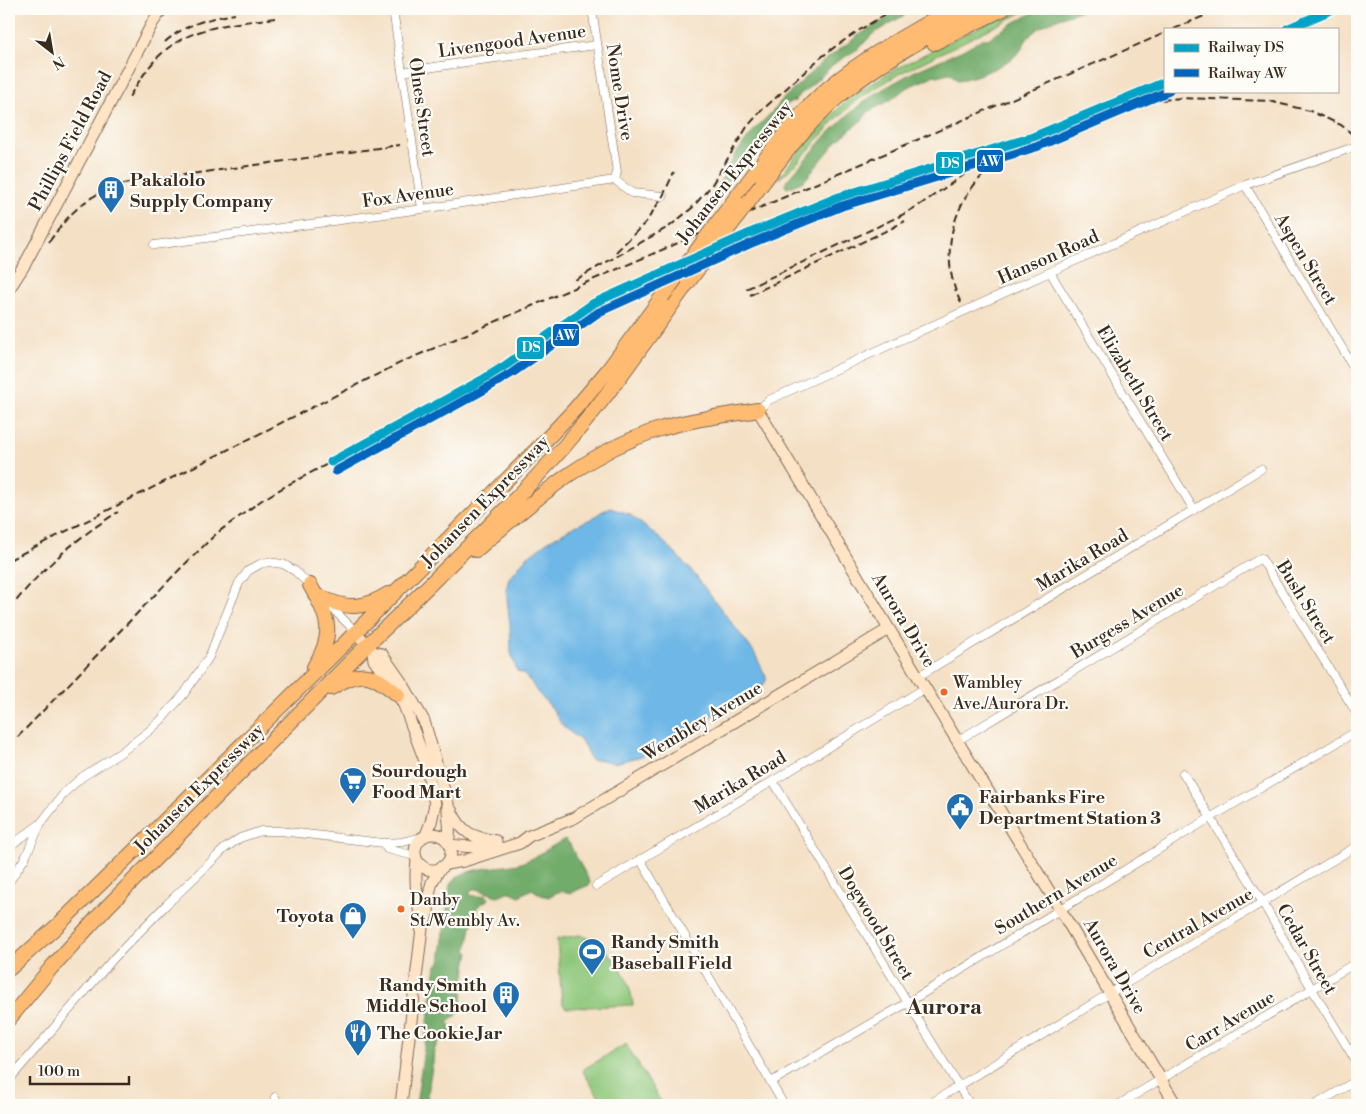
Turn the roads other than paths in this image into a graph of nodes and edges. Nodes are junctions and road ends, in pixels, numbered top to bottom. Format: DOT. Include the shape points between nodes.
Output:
graph roads {
  1 [pos="162,9"];
  2 [pos="393,9"];
  3 [pos="592,9"];
  4 [pos="934,9"];
  5 [pos="951,9"];
  6 [pos="976,9"];
  7 [pos="1003,9"];
  8 [pos="597,45"];
  9 [pos="870,58"];
  10 [pos="402,72"];
  11 [pos="849,87"];
  12 [pos="1357,146"];
  13 [pos="615,180"];
  14 [pos="1245,185"];
  15 [pos="662,196"];
  16 [pos="422,209"];
  17 [pos="154,244"];
  18 [pos="1050,272"];
  19 [pos="9,289"];
  20 [pos="1357,374"];
  21 [pos="758,410"];
  22 [pos="1261,470"];
  23 [pos="1194,510"];
  24 [pos="1261,558"];
  25 [pos="405,582"];
  26 [pos="310,585"];
  27 [pos="322,597"];
  28 [pos="405,610"];
  29 [pos="889,629"];
  30 [pos="356,632"];
  31 [pos="370,648"];
  32 [pos="919,676"];
  33 [pos="302,686"];
  34 [pos="925,688"];
  35 [pos="398,694"];
  36 [pos="310,703"];
  37 [pos="1357,714"];
  38 [pos="1357,731"];
  39 [pos="957,742"];
  40 [pos="1182,773"];
  41 [pos="772,781"];
  42 [pos="448,804"];
  43 [pos="1210,818"];
  44 [pos="41,823"];
  45 [pos="424,836"];
  46 [pos="529,836"];
  47 [pos="500,841"];
  48 [pos="383,843"];
  49 [pos="449,843"];
  50 [pos="1357,846"];
  51 [pos="9,847"];
  52 [pos="416,858"];
  53 [pos="640,859"];
  54 [pos="444,866"];
  55 [pos="9,882"];
  56 [pos="596,886"];
  57 [pos="1263,903"];
  58 [pos="1060,909"];
  59 [pos="422,928"];
  60 [pos="1357,962"];
  61 [pos="9,969"];
  62 [pos="1312,989"];
  63 [pos="1110,993"];
  64 [pos="907,1003"];
  65 [pos="9,1019"];
  66 [pos="1357,1063"];
  67 [pos="9,1080"];
  68 [pos="1161,1080"];
  69 [pos="1357,1080"];
  70 [pos="771,1082"];
  71 [pos="959,1087"];
  72 [pos="275,1098"];
  73 [pos="279,1105"];
  74 [pos="401,1105"];
  75 [pos="784,1105"];
  76 [pos="928,1105"];
  77 [pos="970,1105"];
  78 [pos="1118,1105"];
  79 [pos="1176,1105"];
  80 [pos="1315,1105"];
  1 -- 19 [label="street, Phillips Field Road"];
  2 -- 10 [label="street, Olnes Street"];
  3 -- 8 [label="street, Nome Drive"];
  4 -- 9 [label="highway" via="897,34"];
  5 -- 9 [label="highway, Johansen Expressway"];
  6 -- 11 [label="highway, Johansen Expressway" via="901,52"];
  7 -- 11 [label="highway"];
  8 -- 10 [label="street, Livengood Avenue"];
  8 -- 13 [label="street, Nome Drive" via="617,172"];
  9 -- 25 [label="highway, Johansen Expressway, bridge" via="827,90 803,113 575,409"];
  10 -- 16 [label="street, Olnes Street"];
  11 -- 28 [label="highway, Johansen Expressway, bridge" via="799,136 573,437"];
  12 -- 14 [label="street, Hanson Road"];
  13 -- 15 [label="street" via="632,193"];
  13 -- 16 [label="street, Fox Avenue"];
  14 -- 18 [label="street, Hanson Road"];
  14 -- 20 [label="street, Aspen Street"];
  16 -- 17 [label="street, Fox Avenue"];
  18 -- 21 [label="street, Hanson Road" via="769,400"];
  18 -- 23 [label="street, Elizabeth Street"];
  21 -- 28 [label="highway" via="658,430 592,459 550,488"];
  21 -- 29 [label="street, Aurora Drive"];
  22 -- 23 [label="street, Marika Road"];
  23 -- 32 [label="street, Marika Road"];
  24 -- 37 [label="street, Bush Street"];
  24 -- 39 [label="street, Burgess Avenue"];
  25 -- 27 [label="highway" via="382,598 360,606 345,606"];
  25 -- 30 [label="highway, Johansen Expressway"];
  26 -- 27 [label="street"];
  26 -- 33 [label="highway" via="326,619 327,636 321,655"];
  26 -- 44 [label="street" via="295,570 283,564 268,562 248,571 239,583 209,657 184,694 136,742 75,783"];
  27 -- 30 [label="street"];
  28 -- 31 [label="highway, Johansen Expressway"];
  29 -- 32 [label="street, Aurora Drive"];
  29 -- 46 [label="street, Wembley Avenue" via="574,818"];
  30 -- 31 [label="street"];
  30 -- 33 [label="highway, Johansen Expressway"];
  31 -- 35 [label="street" via="374,660"];
  31 -- 36 [label="highway, Johansen Expressway"];
  31 -- 42 [label="street" via="382,654 424,721"];
  32 -- 34 [label="street, Aurora Drive"];
  33 -- 61 [label="highway, Johansen Expressway"];
  34 -- 39 [label="street, Aurora Drive"];
  34 -- 41 [label="street, Marika Road"];
  35 -- 36 [label="highway" via="376,678 359,676 340,683"];
  35 -- 45 [label="street" via="425,760 435,804"];
  36 -- 65 [label="highway, Johansen Expressway" via="102,912 50,968"];
  38 -- 43 [label="street, Southern Avenue"];
  39 -- 58 [label="street, Aurora Drive"];
  40 -- 43 [label="street, Cedar Street"];
  41 -- 53 [label="street, Marika Road"];
  41 -- 64 [label="street, Dogwood Street"];
  42 -- 47 [label="street" via="456,822 468,833 477,838"];
  42 -- 49 [label="street"];
  43 -- 57 [label="street, Cedar Street"];
  43 -- 58 [label="street, Southern Avenue"];
  44 -- 51 [label="street"];
  44 -- 55 [label="street" via="25,858"];
  45 -- 48 [label="street"];
  45 -- 49 [label="street" via="438,834"];
  45 -- 52 [label="street" via="416,845"];
  46 -- 47 [label="street, Wembley Avenue"];
  46 -- 54 [label="street, Wembley Avenue" via="520,843"];
  47 -- 49 [label="street, Wembley Avenue" via="470,848"];
  48 -- 52 [label="street" via="387,849"];
  48 -- 67 [label="street" via="270,831 247,835 233,842 114,958"];
  49 -- 54 [label="street" via="450,855"];
  50 -- 57 [label="street, Central Avenue"];
  52 -- 54 [label="street" via="426,868"];
  52 -- 59 [label="street"];
  53 -- 56 [label="street, Marika Road"];
  53 -- 70 [label="street"];
  54 -- 59 [label="street" via="432,882"];
  57 -- 62 [label="street, Cedar Street"];
  57 -- 63 [label="street, Central Avenue"];
  58 -- 63 [label="street, Aurora Drive"];
  58 -- 64 [label="street, Southern Avenue"];
  59 -- 74 [label="street"];
  60 -- 62 [label="street, Carr Avenue"];
  62 -- 66 [label="street, Cedar Street"];
  62 -- 68 [label="street, Carr Avenue"];
  63 -- 68 [label="street, Aurora Drive"];
  63 -- 71 [label="street, Central Avenue"];
  64 -- 70 [label="street, Southern Avenue"];
  64 -- 71 [label="street, Dogwood Street"];
  68 -- 78 [label="street, Carr Avenue"];
  68 -- 79 [label="street, Aurora Drive"];
  69 -- 80 [label="street"];
  70 -- 75 [label="street"];
  71 -- 76 [label="street, Central Avenue"];
  71 -- 77 [label="street, Dogwood Street"];
  72 -- 73 [label="street"];
}
